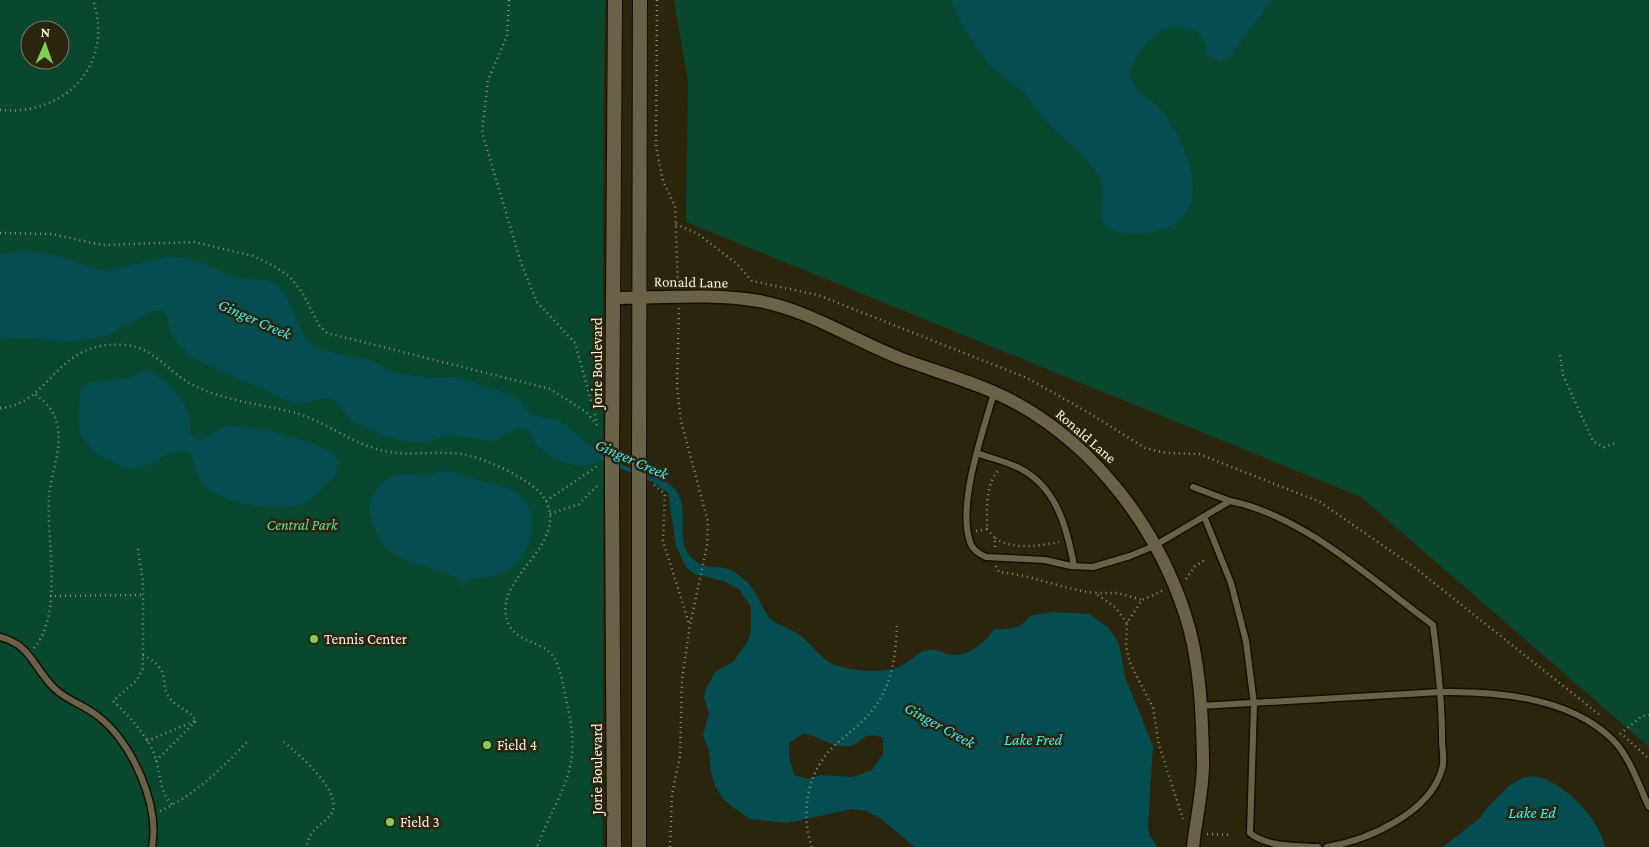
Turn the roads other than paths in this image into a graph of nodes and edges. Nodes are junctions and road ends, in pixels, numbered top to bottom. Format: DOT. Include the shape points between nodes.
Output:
graph roads {
  1 [pos="615,0"];
  2 [pos="640,0"];
  3 [pos="613,298"];
  4 [pos="640,298"];
  5 [pos="994,394"];
  6 [pos="977,453"];
  7 [pos="1193,487"];
  8 [pos="1230,501"];
  9 [pos="1204,516"];
  10 [pos="1154,546"];
  11 [pos="1074,566"];
  12 [pos="0,637"];
  13 [pos="1442,692"];
  14 [pos="1254,704"];
  15 [pos="1200,706"];
  16 [pos="1649,807"];
  17 [pos="1193,845"];
  18 [pos="152,847"];
  19 [pos="614,847"];
  20 [pos="639,847"];
  21 [pos="1318,847"];
  22 [pos="1327,847"];
  1 -- 3 [label="main road, Jorie Boulevard"];
  2 -- 4 [label="main road"];
  3 -- 4 [label="street, Ronald Lane"];
  3 -- 19 [label="main road, Jorie Boulevard, bridge" via="612,456 606,483"];
  4 -- 5 [label="street, Ronald Lane" via="714,297 760,302 805,316 897,357"];
  4 -- 20 [label="main road, bridge"];
  5 -- 6 [label="lane"];
  5 -- 10 [label="street, Ronald Lane" via="1015,402 1054,427 1089,457 1116,486"];
  6 -- 11 [label="lane" via="1018,467 1042,484 1059,510"];
  6 -- 11 [label="lane" via="969,487 970,544 986,557 1045,560"];
  7 -- 8 [label="lane"];
  8 -- 9 [label="lane"];
  8 -- 13 [label="lane" via="1295,525 1433,625"];
  9 -- 10 [label="lane"];
  9 -- 14 [label="lane" via="1231,583 1246,641"];
  10 -- 11 [label="lane" via="1094,567"];
  10 -- 15 [label="street, Ronald Lane" via="1186,615"];
  12 -- 18 [label="lane" via="22,646 54,688 98,715 114,730 129,752 145,788 153,815"];
  13 -- 14 [label="lane"];
  13 -- 16 [label="lane" via="1479,691 1515,696 1555,705 1590,723 1614,740"];
  13 -- 22 [label="lane" via="1443,769 1429,793 1406,817 1368,836"];
  14 -- 15 [label="lane"];
  14 -- 21 [label="lane" via="1250,832 1257,839 1288,846"];
  15 -- 17 [label="street, Ronald Lane" via="1203,761"];
}
